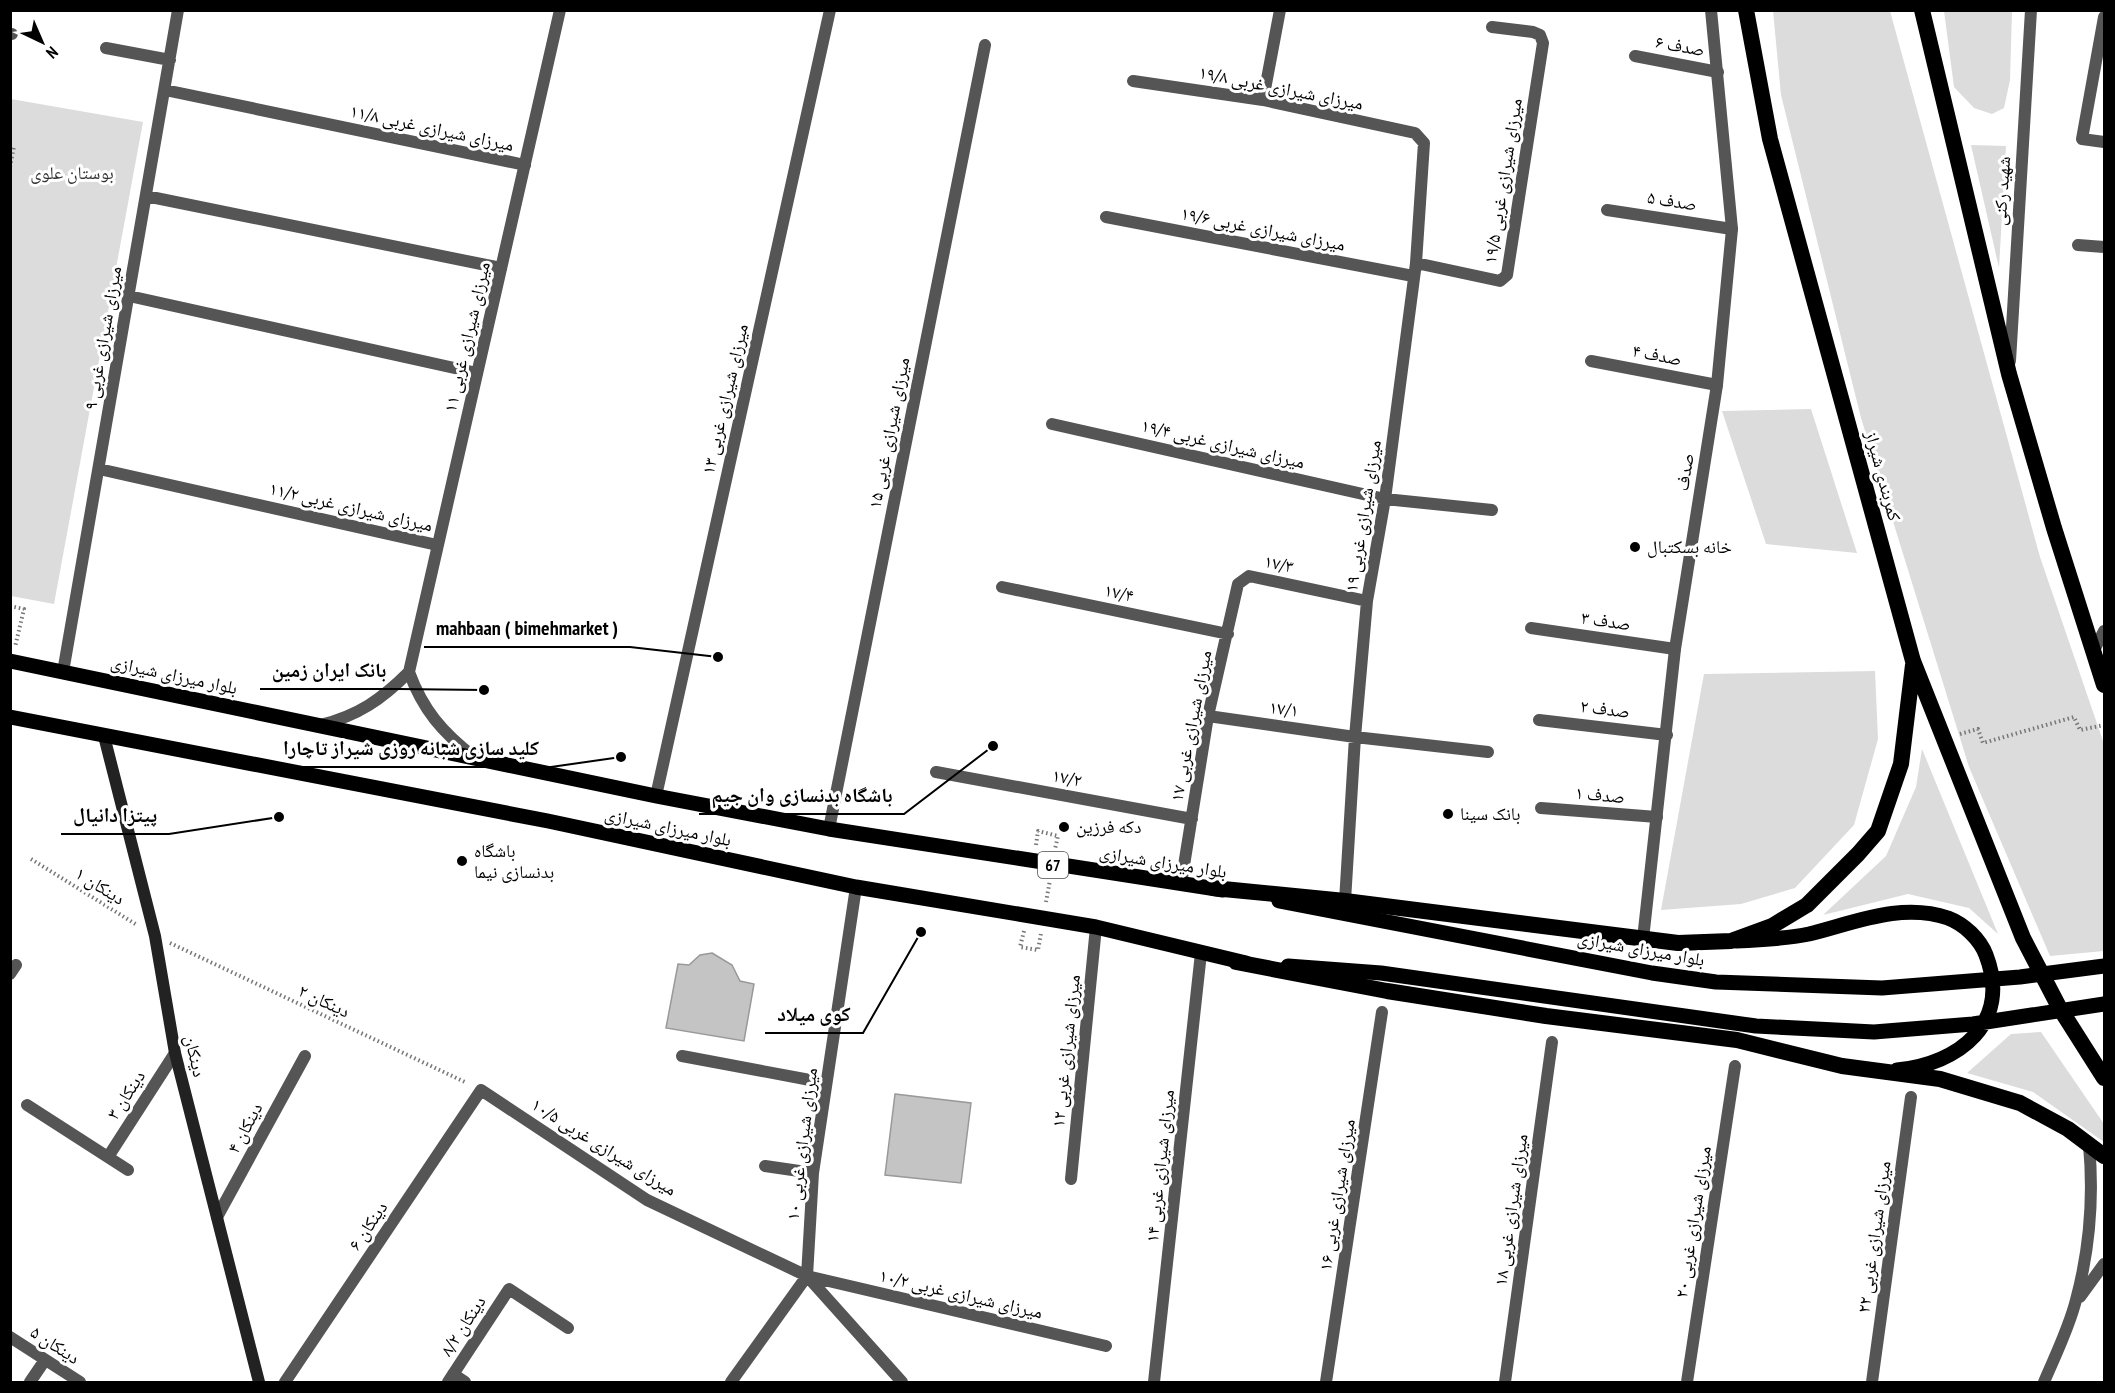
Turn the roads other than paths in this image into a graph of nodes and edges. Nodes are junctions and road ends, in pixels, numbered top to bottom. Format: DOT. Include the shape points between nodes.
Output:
graph roads {
  1 [pos="178,10"];
  2 [pos="560,10"];
  3 [pos="830,10"];
  4 [pos="1280,10"];
  5 [pos="1711,10"];
  6 [pos="1746,10"];
  7 [pos="1922,10"];
  8 [pos="2031,10"];
  9 [pos="2104,17"];
  10 [pos="1492,27"];
  11 [pos="985,45"];
  12 [pos="106,48"];
  13 [pos="1635,56"];
  14 [pos="170,60"];
  15 [pos="1718,72"];
  16 [pos="1133,81"];
  17 [pos="165,90"];
  18 [pos="1263,100"];
  19 [pos="1420,138"];
  20 [pos="2104,142"];
  21 [pos="525,165"];
  22 [pos="146,196"];
  23 [pos="1607,210"];
  24 [pos="1106,218"];
  25 [pos="1732,229"];
  26 [pos="2078,245"];
  27 [pos="2104,247"];
  28 [pos="1416,263"];
  29 [pos="501,268"];
  30 [pos="1413,276"];
  31 [pos="129,296"];
  32 [pos="1591,361"];
  33 [pos="477,373"];
  34 [pos="2009,374"];
  35 [pos="1717,385"];
  36 [pos="1052,424"];
  37 [pos="99,469"];
  38 [pos="1385,499"];
  39 [pos="1492,510"];
  40 [pos="437,545"];
  41 [pos="1243,578"];
  42 [pos="1002,587"];
  43 [pos="1367,601"];
  44 [pos="1531,628"];
  45 [pos="2104,631"];
  46 [pos="1228,634"];
  47 [pos="1675,649"];
  48 [pos="2093,652"];
  49 [pos="11,661"];
  50 [pos="1913,661"];
  51 [pos="63,672"];
  52 [pos="409,672"];
  53 [pos="2103,679"];
  54 [pos="1208,716"];
  55 [pos="10,717"];
  56 [pos="1539,720"];
  57 [pos="320,725"];
  58 [pos="1667,735"];
  59 [pos="104,736"];
  60 [pos="1355,737"];
  61 [pos="1488,752"];
  62 [pos="474,757"];
  63 [pos="936,772"];
  64 [pos="656,796"];
  65 [pos="1541,808"];
  66 [pos="1657,818"];
  67 [pos="1192,819"];
  68 [pos="829,829"];
  69 [pos="1181,884"];
  70 [pos="856,887"];
  71 [pos="1213,888"];
  72 [pos="1345,901"];
  73 [pos="1096,927"];
  74 [pos="1643,939"];
  75 [pos="1678,943"];
  76 [pos="1201,953"];
  77 [pos="1236,962"];
  78 [pos="2104,966"];
  79 [pos="2104,1004"];
  80 [pos="1382,1012"];
  81 [pos="1552,1042"];
  82 [pos="175,1053"];
  83 [pos="305,1056"];
  84 [pos="682,1056"];
  85 [pos="1735,1066"];
  86 [pos="1879,1071"];
  87 [pos="2104,1078"];
  88 [pos="826,1083"];
  89 [pos="481,1090"];
  90 [pos="1911,1097"];
  91 [pos="27,1105"];
  92 [pos="2089,1144"];
  93 [pos="2104,1156"];
  94 [pos="108,1157"];
  95 [pos="765,1166"];
  96 [pos="128,1170"];
  97 [pos="813,1173"];
  98 [pos="1071,1179"];
  99 [pos="217,1217"];
  100 [pos="2104,1264"];
  101 [pos="807,1276"];
  102 [pos="2076,1302"];
  103 [pos="568,1328"];
  104 [pos="10,1337"];
  105 [pos="1106,1346"];
  106 [pos="45,1360"];
  107 [pos="450,1378"];
  108 [pos="30,1383"];
  109 [pos="80,1383"];
  110 [pos="259,1383"];
  111 [pos="285,1383"];
  112 [pos="465,1383"];
  113 [pos="731,1383"];
  114 [pos="902,1383"];
  115 [pos="1154,1383"];
  116 [pos="1326,1383"];
  117 [pos="1505,1383"];
  118 [pos="1687,1383"];
  119 [pos="1872,1383"];
  120 [pos="2044,1383"];
  1 -- 14 [label="street, میرزای شیرازی غربی ۹"];
  2 -- 21 [label="street, میرزای شیرازی غربی ۱۱"];
  3 -- 64 [label="street, ۱۳ میرزای شیرازی غربی"];
  4 -- 18 [label="street"];
  5 -- 15 [label="street, صدف"];
  6 -- 50 [label="highway, کمربندی شیراز" via="1770,139"];
  7 -- 34 [label="highway"];
  8 -- 34 [label="street, شهید رکنی"];
  9 -- 20 [label="street" via="2082,140"];
  10 -- 28 [label="street, ۱۹/۵ میرزای شیرازی غربی" via="1533,32 1540,35 1543,43 1507,275 1500,281"];
  11 -- 68 [label="street, ۱۵ میرزای شیرازی غربی"];
  12 -- 14 [label="street"];
  13 -- 15 [label="street, صدف ۶"];
  14 -- 17 [label="street, میرزای شیرازی غربی ۹"];
  15 -- 25 [label="street, صدف"];
  16 -- 18 [label="street, ۱۹/۸ میرزای شیرازی غربی"];
  17 -- 21 [label="street, میرزای شیرازی غربی ۱۱/۸"];
  17 -- 22 [label="street, میرزای شیرازی غربی ۹"];
  18 -- 19 [label="street, ۱۹/۸ میرزای شیرازی غربی"];
  19 -- 28 [label="street, ۱۹ میرزای شیرازی غربی" via="1424,143"];
  21 -- 29 [label="street, میرزای شیرازی غربی ۱۱"];
  22 -- 29 [label="street"];
  22 -- 31 [label="street, میرزای شیرازی غربی ۹"];
  23 -- 25 [label="street, ۵ صدف"];
  24 -- 30 [label="street, ۱۹/۶ میرزای شیرازی غربی"];
  25 -- 35 [label="street, صدف"];
  26 -- 27 [label="street"];
  28 -- 30 [label="street, ۱۹ میرزای شیرازی غربی"];
  29 -- 33 [label="street, میرزای شیرازی غربی ۱۱"];
  30 -- 38 [label="street, ۱۹ میرزای شیرازی غربی"];
  31 -- 33 [label="street"];
  31 -- 37 [label="street, میرزای شیرازی غربی ۹"];
  32 -- 35 [label="street, ۴ صدف"];
  33 -- 40 [label="street, میرزای شیرازی غربی ۱۱"];
  34 -- 48 [label="highway"];
  35 -- 47 [label="street, صدف"];
  36 -- 38 [label="street, ۱۹/۴ میرزای شیرازی غربی"];
  37 -- 40 [label="street, میرزای شیرازی غربی ۱۱/۲"];
  37 -- 51 [label="street, میرزای شیرازی غربی ۹"];
  38 -- 39 [label="street, ۱۹/۴ میرزای شیرازی غربی"];
  38 -- 43 [label="street, ۱۹ میرزای شیرازی غربی"];
  40 -- 52 [label="street, میرزای شیرازی غربی ۱۱"];
  41 -- 43 [label="street, ۱۷/۳" via="1249,576"];
  41 -- 46 [label="street, ۱۷ میرزای شیرازی غربی" via="1238,584"];
  42 -- 46 [label="street, ۱۷/۴"];
  43 -- 60 [label="street, ۱۹ میرزای شیرازی غربی"];
  44 -- 47 [label="street, صدف ۳"];
  45 -- 48 [label="street"];
  46 -- 54 [label="street, ۱۷ میرزای شیرازی غربی"];
  47 -- 58 [label="street, صدف"];
  48 -- 53 [label="highway"];
  49 -- 51 [label="main road, بلوار میرزای شیرازی / 67"];
  50 -- 75 [label="highway" via="1901,764 1878,831 1865,847 1807,905 1772,926 1731,941"];
  50 -- 87 [label="highway, کمربندی شیراز" via="2023,938 2059,1007"];
  51 -- 57 [label="main road, بلوار میرزای شیرازی / 67"];
  52 -- 57 [label="street" via="375,704 355,715"];
  52 -- 62 [label="street" via="418,698 430,714"];
  54 -- 60 [label="street, ۱۷/۱"];
  54 -- 67 [label="street, ۱۷ میرزای شیرازی غربی"];
  55 -- 59 [label="main road, بلوار میرزای شیرازی"];
  56 -- 58 [label="street, ۲ صدف"];
  57 -- 62 [label="main road, بلوار میرزای شیرازی / 67"];
  58 -- 66 [label="street, صدف"];
  59 -- 70 [label="main road, بلوار میرزای شیرازی" via="549,821"];
  59 -- 82 [label="main road, دینکان" via="155,936"];
  60 -- 61 [label="street, ۱۷/۱"];
  60 -- 72 [label="street, ۱۹ میرزای شیرازی غربی"];
  62 -- 64 [label="main road, بلوار میرزای شیرازی / 67"];
  63 -- 67 [label="street, ۱۷/۲"];
  64 -- 68 [label="main road, بلوار میرزای شیرازی / 67"];
  65 -- 66 [label="street, ۱ صدف"];
  66 -- 74 [label="street, صدف"];
  67 -- 69 [label="street, ۱۷ میرزای شیرازی غربی"];
  68 -- 69 [label="main road, بلوار میرزای شیرازی / 67"];
  69 -- 71 [label="main road, بلوار میرزای شیرازی / 67"];
  70 -- 73 [label="main road, بلوار میرزای شیرازی"];
  70 -- 88 [label="street, ۱۰ میرزای شیرازی غربی"];
  71 -- 72 [label="highway"];
  71 -- 78 [label="main road, بلوار میرزای شیرازی / 67" via="1716,982 1882,988"];
  72 -- 74 [label="highway"];
  73 -- 76 [label="main road, بلوار میرزای شیرازی"];
  73 -- 98 [label="street, ۱۲ میرزای شیرازی غربی"];
  74 -- 75 [label="highway"];
  75 -- 86 [label="main road" via="1769,940 1908,912 1949,918 1968,930 1983,948 1993,972 1991,1008 1986,1020 1968,1042 1938,1062"];
  76 -- 77 [label="main road, بلوار میرزای شیرازی"];
  76 -- 115 [label="street, ۱۴ میرزای شیرازی غربی"];
  77 -- 79 [label="main road, بلوار میرزای شیرازی" via="1381,973 1755,1026 1874,1032 1973,1024"];
  77 -- 86 [label="highway" via="1546,1016 1737,1040 1842,1066"];
  80 -- 116 [label="street, ۱۶ میرزای شیرازی غربی"];
  81 -- 117 [label="street, ۱۸ میرزای شیرازی غربی"];
  82 -- 94 [label="street, ۳ دینکان"];
  82 -- 99 [label="main road, دینکان"];
  83 -- 99 [label="street, دینکان ۴"];
  84 -- 88 [label="street"];
  85 -- 118 [label="street, ۲۰ میرزای شیرازی غربی"];
  86 -- 92 [label="highway" via="1940,1079 2020,1103"];
  88 -- 97 [label="street, ۱۰ میرزای شیرازی غربی"];
  89 -- 101 [label="street, ۱۰/۵ میرزای شیرازی غربی" via="647,1200"];
  89 -- 111 [label="street, دینکان ۶"];
  90 -- 119 [label="street, ۲۲ میرزای شیرازی غربی"];
  91 -- 94 [label="street"];
  92 -- 93 [label="highway"];
  92 -- 102 [label="street" via="2093,1189 2090,1233"];
  94 -- 96 [label="street"];
  95 -- 97 [label="street"];
  97 -- 101 [label="street, ۱۰ میرزای شیرازی غربی"];
  99 -- 110 [label="main road, دینکان"];
  100 -- 102 [label="street"];
  101 -- 105 [label="street, ۱۰/۲ میرزای شیرازی غربی"];
  101 -- 113 [label="street"];
  101 -- 114 [label="street"];
  102 -- 120 [label="street"];
  103 -- 107 [label="street, دینکان ۸/۲" via="509,1289"];
  104 -- 106 [label="street, ۵ دینکان"];
  106 -- 108 [label="street"];
  106 -- 109 [label="street, ۵ دینکان"];
  107 -- 112 [label="street"];
}
